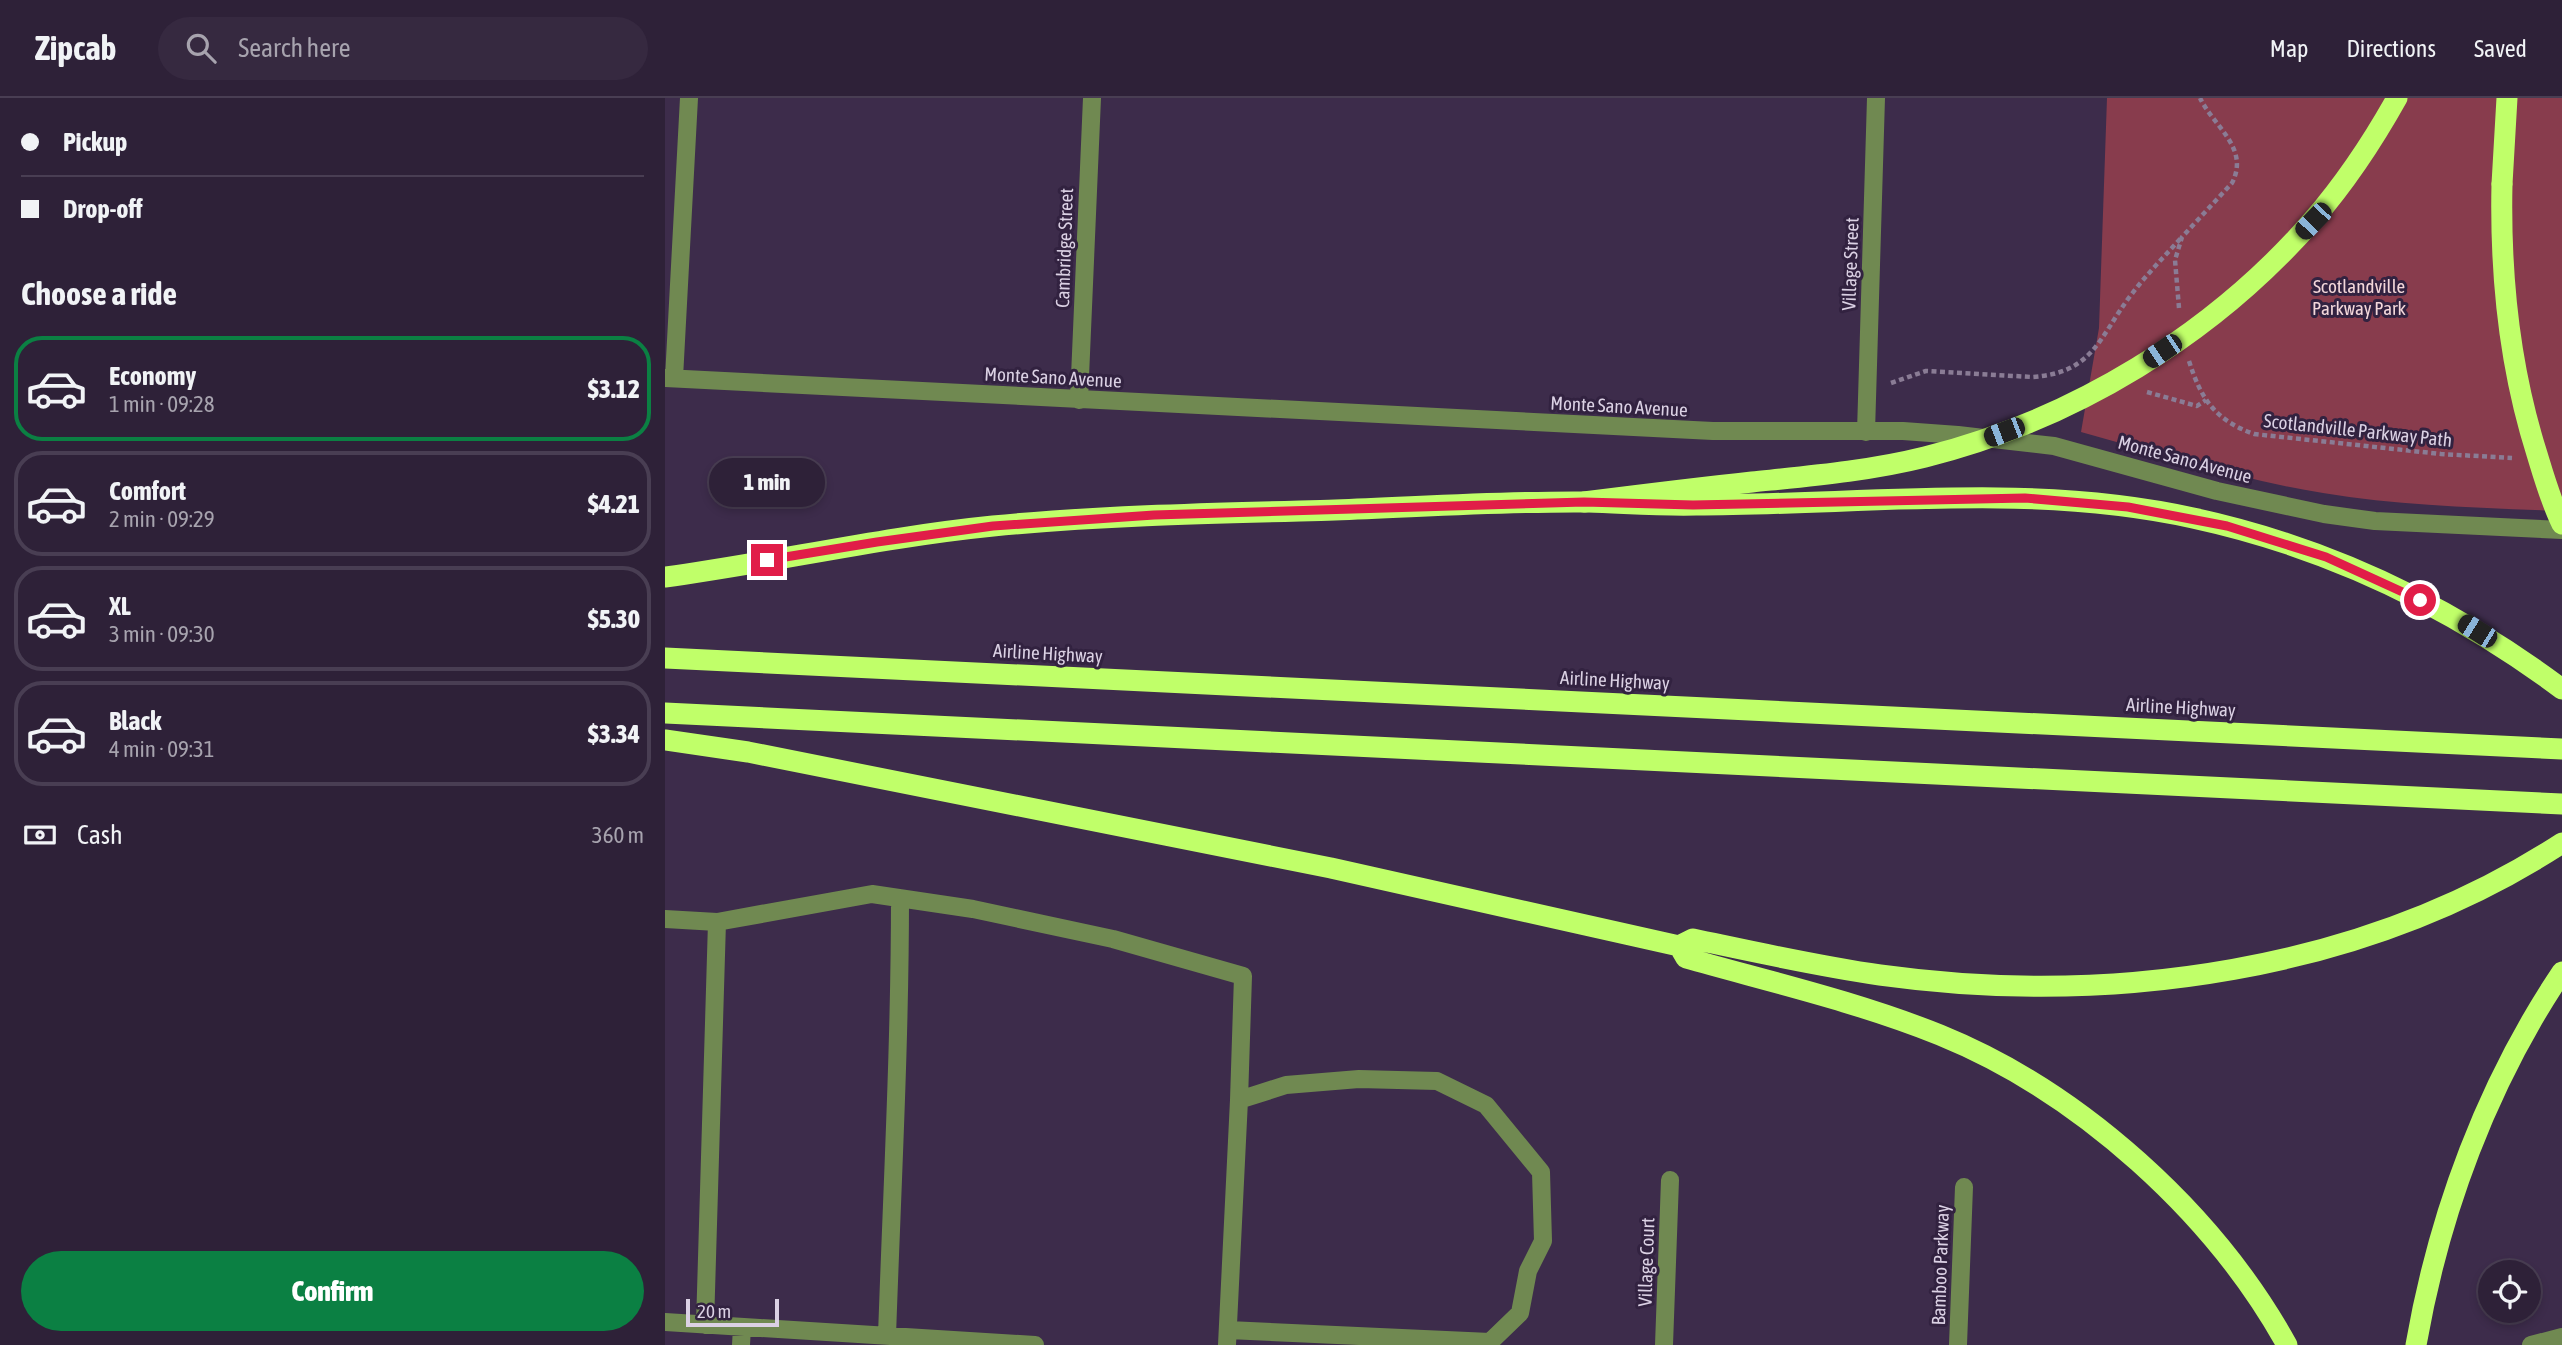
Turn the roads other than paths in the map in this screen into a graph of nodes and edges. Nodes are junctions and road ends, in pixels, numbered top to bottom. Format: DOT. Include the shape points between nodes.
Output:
graph roads {
  1 [pos="689,98"];
  2 [pos="1092,98"];
  3 [pos="1877,98"];
  4 [pos="2397,98"];
  5 [pos="2507,98"];
  6 [pos="669,378"];
  7 [pos="1079,400"];
  8 [pos="1866,432"];
  9 [pos="1584,502"];
  10 [pos="2562,524"];
  11 [pos="2562,530"];
  12 [pos="665,577"];
  13 [pos="665,657"];
  14 [pos="2562,689"];
  15 [pos="665,712"];
  16 [pos="665,740"];
  17 [pos="2562,749"];
  18 [pos="2562,803"];
  19 [pos="2562,843"];
  20 [pos="900,898"];
  21 [pos="665,919"];
  22 [pos="717,922"];
  23 [pos="1679,946"];
  24 [pos="2562,972"];
  25 [pos="1239,1100"];
  26 [pos="1670,1180"];
  27 [pos="1964,1187"];
  28 [pos="665,1322"];
  29 [pos="705,1325"];
  30 [pos="741,1336"];
  31 [pos="887,1336"];
  32 [pos="2562,1336"];
  33 [pos="1228,1338"];
  34 [pos="1035,1345"];
  35 [pos="1664,1345"];
  36 [pos="1958,1345"];
  37 [pos="2287,1345"];
  38 [pos="2416,1345"];
  39 [pos="2531,1345"];
  1 -- 6 [label="street"];
  2 -- 7 [label="street, Cambridge Street"];
  3 -- 8 [label="street, Village Street"];
  4 -- 9 [label="highway, bridge" via="2313,221 2246,288 2145,362 2055,412 1984,440 1912,459"];
  5 -- 10 [label="highway, bridge" via="2502,225 2511,345 2530,432"];
  6 -- 7 [label="street, Monte Sano Avenue"];
  7 -- 8 [label="street, Monte Sano Avenue" via="1713,431"];
  8 -- 11 [label="street, Monte Sano Avenue" via="1958,435 2054,446 2217,491 2324,514 2389,522"];
  9 -- 12 [label="highway" via="1154,515 993,526"];
  9 -- 14 [label="highway, bridge" via="1693,505 2025,498 2163,512 2257,534 2367,575 2460,621"];
  13 -- 17 [label="highway, Airline Highway"];
  15 -- 18 [label="highway"];
  16 -- 23 [label="highway" via="761,754 1331,868"];
  19 -- 23 [label="highway" via="2444,906 2355,940 2252,966 2154,980 2106,985 1984,985 1880,975 1693,939"];
  20 -- 22 [label="street" via="871,894"];
  20 -- 25 [label="street" via="1113,939 1243,976"];
  20 -- 31 [label="street" via="900,1027"];
  21 -- 22 [label="street"];
  22 -- 29 [label="street"];
  23 -- 37 [label="highway" via="1686,958 1943,1037 2049,1094 2124,1150 2187,1210 2242,1277"];
  24 -- 38 [label="highway" via="2520,1042 2469,1151 2432,1269"];
  25 -- 33 [label="street"];
  25 -- 33 [label="street" via="1286,1085 1359,1079 1437,1081 1486,1105 1541,1172 1543,1241 1528,1270 1520,1313 1490,1342"];
  26 -- 35 [label="street, Village Court"];
  27 -- 36 [label="street, Bamboo Parkway"];
  28 -- 29 [label="street"];
  29 -- 30 [label="street"];
  30 -- 31 [label="street"];
  31 -- 34 [label="street"];
  32 -- 39 [label="street"];
}
